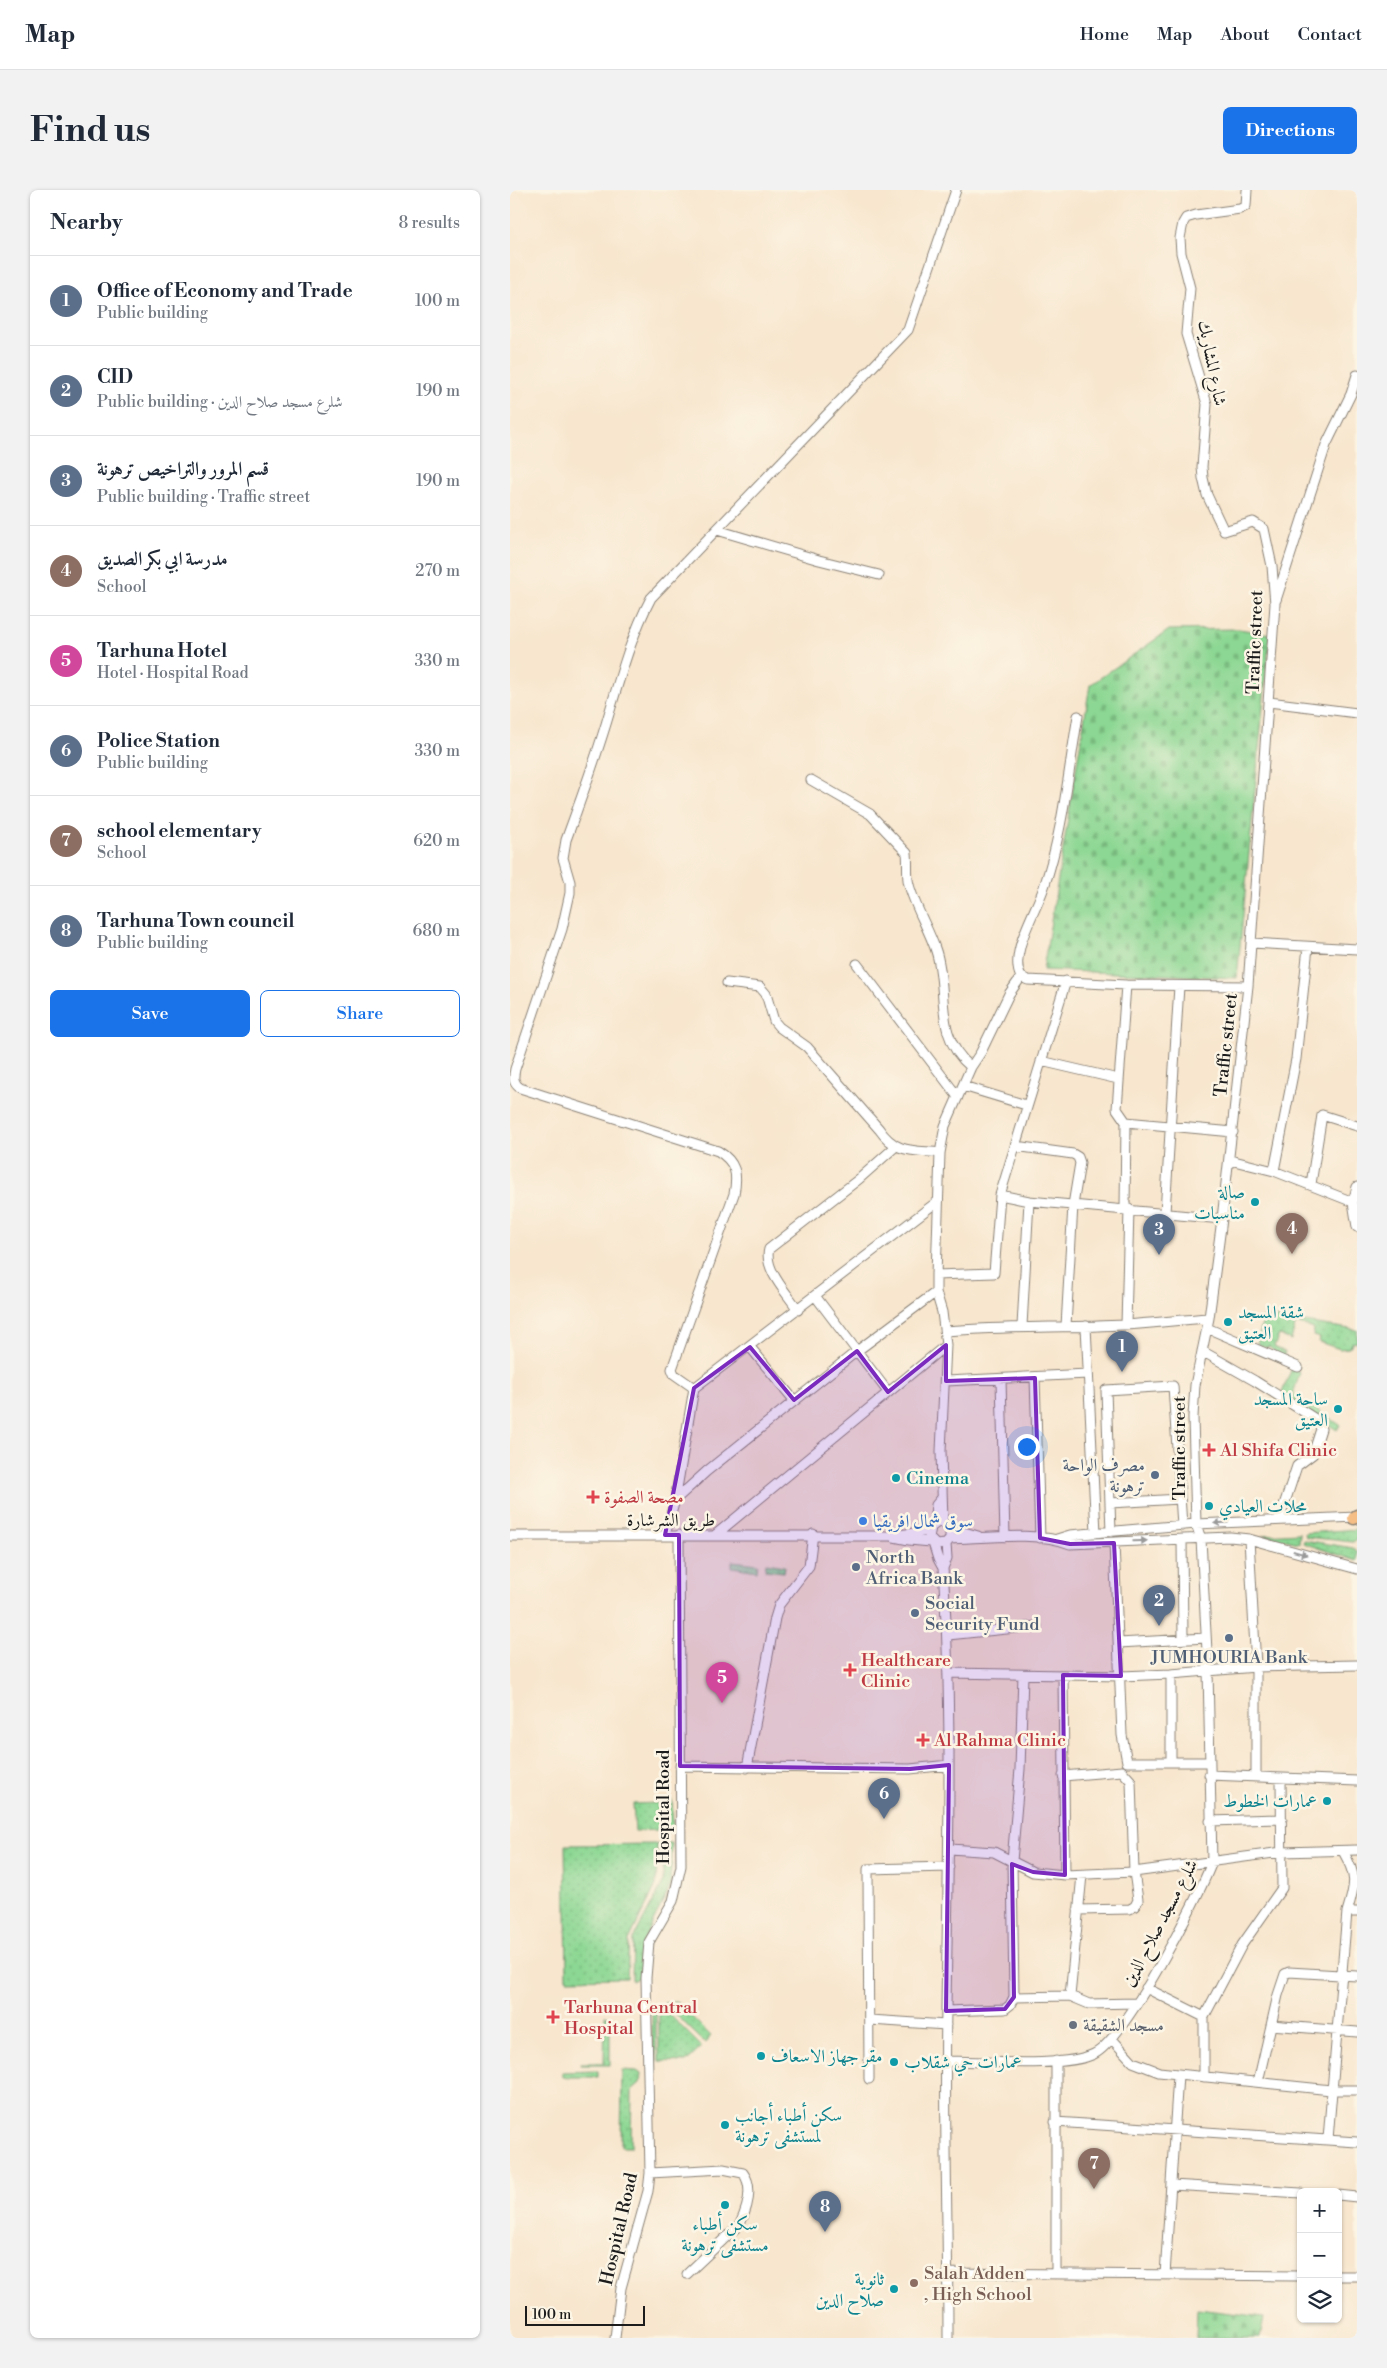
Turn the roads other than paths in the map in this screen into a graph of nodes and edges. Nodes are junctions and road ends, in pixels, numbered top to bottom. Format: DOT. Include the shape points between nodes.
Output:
graph roads {
  1 [pos="956,190"];
  2 [pos="1247,194"];
  3 [pos="1357,375"];
  4 [pos="717,530"];
  5 [pos="1272,566"];
  6 [pos="879,575"];
  7 [pos="1275,604"];
  8 [pos="1269,702"];
  9 [pos="1357,713"];
  10 [pos="1078,716"];
  11 [pos="812,780"];
  12 [pos="1252,942"];
  13 [pos="1308,946"];
  14 [pos="1357,949"];
  15 [pos="857,964"];
  16 [pos="1022,977"];
  17 [pos="727,982"];
  18 [pos="1066,982"];
  19 [pos="1126,985"];
  20 [pos="1179,986"];
  21 [pos="1248,986"];
  22 [pos="1040,1061"];
  23 [pos="971,1067"];
  24 [pos="1118,1079"];
  25 [pos="963,1086"];
  26 [pos="958,1098"];
  27 [pos="1026,1105"];
  28 [pos="1126,1122"];
  29 [pos="1170,1126"];
  30 [pos="1357,1126"];
  31 [pos="1233,1132"];
  32 [pos="1015,1146"];
  33 [pos="895,1147"];
  34 [pos="940,1153"];
  35 [pos="1230,1160"];
  36 [pos="1274,1171"];
  37 [pos="1311,1184"];
  38 [pos="1357,1187"];
  39 [pos="1000,1195"];
  40 [pos="1029,1200"];
  41 [pos="938,1201"];
  42 [pos="1353,1202"];
  43 [pos="1073,1205"];
  44 [pos="1127,1209"];
  45 [pos="1165,1213"];
  46 [pos="1222,1219"];
  47 [pos="1357,1227"];
  48 [pos="936,1275"];
  49 [pos="936,1292"];
  50 [pos="816,1297"];
  51 [pos="798,1310"];
  52 [pos="1209,1318"];
  53 [pos="1126,1325"];
  54 [pos="1022,1326"];
  55 [pos="1066,1326"];
  56 [pos="1086,1326"];
  57 [pos="1207,1328"];
  58 [pos="945,1331"];
  59 [pos="946,1345"];
  60 [pos="750,1347"];
  61 [pos="857,1351"];
  62 [pos="1202,1351"];
  63 [pos="1298,1367"];
  64 [pos="1088,1374"];
  65 [pos="1035,1378"];
  66 [pos="1001,1379"];
  67 [pos="946,1381"];
  68 [pos="694,1388"];
  69 [pos="888,1392"];
  70 [pos="794,1400"];
  71 [pos="1180,1499"];
  72 [pos="675,1500"];
  73 [pos="1110,1503"];
  74 [pos="1356,1517"];
  75 [pos="1279,1520"];
  76 [pos="1196,1524"];
  77 [pos="939,1526"];
  78 [pos="1182,1526"];
  79 [pos="1111,1532"];
  80 [pos="1096,1533"];
  81 [pos="813,1534"];
  82 [pos="665,1535"];
  83 [pos="679,1535"];
  84 [pos="510,1536"];
  85 [pos="714,1536"];
  86 [pos="891,1536"];
  87 [pos="979,1536"];
  88 [pos="1005,1537"];
  89 [pos="1040,1538"];
  90 [pos="1057,1539"];
  91 [pos="1201,1539"];
  92 [pos="1249,1539"];
  93 [pos="1182,1540"];
  94 [pos="948,1541"];
  95 [pos="932,1542"];
  96 [pos="1114,1543"];
  97 [pos="943,1568"];
  98 [pos="1357,1569"];
  99 [pos="1038,1626"];
  100 [pos="948,1635"];
  101 [pos="1206,1638"];
  102 [pos="1183,1639"];
  103 [pos="1119,1642"];
  104 [pos="1357,1665"];
  105 [pos="1256,1668"];
  106 [pos="1208,1670"];
  107 [pos="948,1673"];
  108 [pos="1171,1674"];
  109 [pos="1023,1675"];
  110 [pos="1063,1675"];
  111 [pos="1121,1676"];
  112 [pos="1171,1762"];
  113 [pos="1208,1762"];
  114 [pos="949,1765"];
  115 [pos="680,1766"];
  116 [pos="747,1768"];
  117 [pos="1209,1775"];
  118 [pos="1063,1776"];
  119 [pos="1256,1777"];
  120 [pos="1281,1779"];
  121 [pos="1357,1781"];
  122 [pos="1282,1819"];
  123 [pos="1210,1821"];
  124 [pos="950,1849"];
  125 [pos="1357,1850"];
  126 [pos="1343,1851"];
  127 [pos="1282,1852"];
  128 [pos="1012,1862"];
  129 [pos="1212,1862"];
  130 [pos="949,1867"];
  131 [pos="1134,1872"];
  132 [pos="1082,1874"];
  133 [pos="1065,1875"];
  134 [pos="1078,1910"];
  135 [pos="1347,1912"];
  136 [pos="1357,1912"];
  137 [pos="1340,1975"];
  138 [pos="1357,1976"];
  139 [pos="1146,1988"];
  140 [pos="1070,1996"];
  141 [pos="1014,1997"];
  142 [pos="1136,2004"];
  143 [pos="946,2011"];
  144 [pos="1204,2018"];
  145 [pos="870,2020"];
  146 [pos="1271,2025"];
  147 [pos="946,2026"];
  148 [pos="1336,2031"];
  149 [pos="1357,2032"];
  150 [pos="1112,2039"];
  151 [pos="947,2061"];
  152 [pos="1056,2061"];
  153 [pos="1178,2076"];
  154 [pos="1204,2077"];
  155 [pos="869,2079"];
  156 [pos="1258,2082"];
  157 [pos="1331,2090"];
  158 [pos="1357,2090"];
  159 [pos="1055,2122"];
  160 [pos="1176,2131"];
  161 [pos="1328,2139"];
  162 [pos="1357,2142"];
  163 [pos="650,2173"];
  164 [pos="1172,2185"];
  165 [pos="1297,2193"];
  166 [pos="1342,2196"];
  167 [pos="1357,2197"];
  168 [pos="948,2273"];
  169 [pos="1056,2273"];
  170 [pos="687,2274"];
  171 [pos="1165,2275"];
  172 [pos="1297,2276"];
  173 [pos="1342,2276"];
  174 [pos="1357,2276"];
  175 [pos="615,2338"];
  176 [pos="948,2338"];
  1 -- 4 [label="street" via="908,330"];
  2 -- 5 [label="street, شارع المشاريك" via="1246,206 1240,209 1196,215 1186,218 1183,223 1181,253 1190,288 1186,334 1207,404 1202,467 1207,495 1224,531 1253,522 1264,529"];
  3 -- 7 [label="street" via="1326,445"];
  4 -- 6 [label="street"];
  4 -- 68 [label="street" via="651,598 629,647 566,840 563,858 570,893 564,920 513,1078 520,1088 718,1151 733,1163 737,1171 734,1194 672,1369"];
  5 -- 7 [label="street, Traffic street"];
  7 -- 8 [label="street, Traffic street"];
  8 -- 9 [label="street"];
  8 -- 12 [label="street, Traffic street"];
  10 -- 16 [label="street" via="1052,861 1021,948 1019,972"];
  11 -- 23 [label="street" via="870,814 907,853 908,880 936,952 943,1014 952,1046 959,1058"];
  12 -- 13 [label="street"];
  12 -- 21 [label="street, Traffic street"];
  13 -- 14 [label="street"];
  13 -- 36 [label="street" via="1296,1059"];
  15 -- 26 [label="street"];
  16 -- 18 [label="street"];
  16 -- 23 [label="street" via="1009,994"];
  17 -- 33 [label="street" via="760,987 766,994 778,1028 807,1047"];
  18 -- 19 [label="street"];
  18 -- 22 [label="street"];
  19 -- 20 [label="street"];
  19 -- 24 [label="street"];
  20 -- 21 [label="street"];
  20 -- 29 [label="street"];
  21 -- 31 [label="street, Traffic street"];
  22 -- 24 [label="street"];
  22 -- 27 [label="street"];
  23 -- 25 [label="street"];
  24 -- 28 [label="street" via="1117,1109"];
  25 -- 26 [label="street"];
  25 -- 27 [label="street"];
  26 -- 34 [label="street" via="945,1126"];
  27 -- 32 [label="street"];
  28 -- 29 [label="street"];
  28 -- 44 [label="street"];
  29 -- 31 [label="street"];
  29 -- 45 [label="street"];
  30 -- 37 [label="street" via="1322,1114"];
  31 -- 35 [label="street, Traffic street"];
  32 -- 39 [label="street"];
  32 -- 43 [label="street" via="1078,1157 1080,1163"];
  33 -- 34 [label="street"];
  33 -- 51 [label="street" via="769,1249 769,1266"];
  34 -- 41 [label="street"];
  35 -- 36 [label="street"];
  35 -- 46 [label="street, Traffic street"];
  36 -- 37 [label="street"];
  37 -- 42 [label="street"];
  38 -- 42 [label="street"];
  39 -- 40 [label="street"];
  39 -- 48 [label="street" via="994,1273"];
  40 -- 43 [label="street"];
  40 -- 54 [label="street"];
  41 -- 48 [label="street"];
  41 -- 50 [label="street"];
  42 -- 47 [label="street"];
  43 -- 44 [label="street"];
  43 -- 55 [label="street"];
  44 -- 45 [label="street"];
  44 -- 53 [label="street"];
  45 -- 46 [label="street"];
  46 -- 52 [label="street, Traffic street"];
  48 -- 49 [label="street"];
  49 -- 58 [label="street"];
  49 -- 61 [label="street"];
  50 -- 51 [label="street"];
  50 -- 61 [label="street"];
  51 -- 60 [label="street"];
  52 -- 53 [label="street"];
  52 -- 57 [label="street, Traffic street"];
  53 -- 56 [label="street"];
  54 -- 55 [label="street"];
  54 -- 58 [label="street"];
  55 -- 56 [label="street"];
  56 -- 64 [label="street"];
  57 -- 62 [label="street, Traffic street"];
  57 -- 63 [label="street"];
  58 -- 59 [label="street"];
  59 -- 67 [label="street"];
  59 -- 69 [label="street"];
  60 -- 68 [label="street"];
  60 -- 70 [label="street"];
  61 -- 69 [label="street"];
  61 -- 70 [label="street"];
  62 -- 75 [label="street" via="1317,1420 1321,1429 1313,1454 1298,1466"];
  62 -- 76 [label="street, Traffic street" via="1193,1417"];
  64 -- 65 [label="street"];
  64 -- 80 [label="street"];
  65 -- 66 [label="street"];
  65 -- 89 [label="street"];
  66 -- 67 [label="street"];
  66 -- 88 [label="street"];
  67 -- 77 [label="street" via="941,1499 936,1505"];
  68 -- 72 [label="street"];
  69 -- 85 [label="street"];
  70 -- 72 [label="street"];
  71 -- 73 [label="street"];
  71 -- 73 [label="street" via="1173,1386 1106,1390"];
  71 -- 78 [label="street"];
  72 -- 82 [label="street"];
  73 -- 79 [label="street"];
  74 -- 75 [label="street"];
  75 -- 76 [label="street, one-way"];
  76 -- 78 [label="street"];
  76 -- 91 [label="street, شلرع مسجد صلاح الدين"];
  77 -- 86 [label="street"];
  77 -- 87 [label="street"];
  77 -- 94 [label="street"];
  77 -- 95 [label="street"];
  78 -- 79 [label="street"];
  79 -- 80 [label="street"];
  80 -- 90 [label="street"];
  81 -- 85 [label="street, طريق الشرشارة"];
  81 -- 86 [label="street, طريق الشرشارة"];
  81 -- 116 [label="street" via="809,1566 779,1605 775,1618"];
  82 -- 83 [label="street, طريق الشرشارة"];
  82 -- 84 [label="street, طريق الشرشارة"];
  83 -- 85 [label="street, طريق الشرشارة"];
  83 -- 115 [label="street, Hospital Road"];
  86 -- 95 [label="street"];
  87 -- 88 [label="street"];
  87 -- 94 [label="street"];
  88 -- 89 [label="street"];
  89 -- 90 [label="street"];
  90 -- 96 [label="street" via="1070,1544"];
  91 -- 92 [label="street"];
  91 -- 93 [label="street"];
  91 -- 101 [label="street, شلرع مسجد صلاح الدين"];
  92 -- 98 [label="street, one-way"];
  92 -- 105 [label="street"];
  96 -- 93 [label="street, one-way"];
  93 -- 102 [label="street"];
  94 -- 95 [label="street" via="940,1546"];
  94 -- 97 [label="street"];
  95 -- 97 [label="street"];
  96 -- 103 [label="street"];
  97 -- 100 [label="street"];
  99 -- 100 [label="street"];
  100 -- 107 [label="street"];
  101 -- 102 [label="street"];
  101 -- 106 [label="street, شلرع مسجد صلاح الدين"];
  102 -- 103 [label="street"];
  103 -- 111 [label="street"];
  104 -- 105 [label="street"];
  105 -- 106 [label="street"];
  105 -- 119 [label="street"];
  106 -- 108 [label="street"];
  106 -- 113 [label="street, شلرع مسجد صلاح الدين"];
  107 -- 109 [label="street"];
  107 -- 114 [label="street"];
  108 -- 111 [label="street"];
  108 -- 112 [label="street"];
  109 -- 110 [label="street"];
  109 -- 128 [label="street" via="1020,1769"];
  110 -- 111 [label="street"];
  110 -- 118 [label="street"];
  111 -- 112 [label="street" via="1122,1735 1127,1762"];
  112 -- 113 [label="street"];
  113 -- 117 [label="street, شلرع مسجد صلاح الدين"];
  114 -- 116 [label="street" via="910,1769"];
  114 -- 124 [label="street"];
  115 -- 116 [label="street"];
  115 -- 163 [label="street, Hospital Road" via="681,1866 673,1901 649,1942 646,1978"];
  117 -- 119 [label="street"];
  117 -- 123 [label="street, شلرع مسجد صلاح الدين"];
  118 -- 131 [label="street" via="1122,1771 1128,1776 1131,1781"];
  118 -- 133 [label="street"];
  119 -- 120 [label="street"];
  120 -- 121 [label="street"];
  120 -- 122 [label="street"];
  122 -- 123 [label="street"];
  122 -- 127 [label="street"];
  123 -- 129 [label="street, شلرع مسجد صلاح الدين"];
  124 -- 128 [label="street" via="994,1852"];
  124 -- 130 [label="street"];
  125 -- 126 [label="street"];
  126 -- 127 [label="street"];
  126 -- 135 [label="street" via="1354,1868 1355,1881"];
  127 -- 129 [label="street"];
  127 -- 144 [label="street" via="1280,1893 1242,1945"];
  128 -- 133 [label="street" via="1033,1872"];
  128 -- 141 [label="street"];
  129 -- 131 [label="street"];
  129 -- 139 [label="street, شلرع مسجد صلاح الدين"];
  130 -- 143 [label="street"];
  130 -- 145 [label="street" via="868,1869"];
  131 -- 132 [label="street"];
  131 -- 134 [label="street" via="1138,1900 1135,1906 1130,1909"];
  132 -- 133 [label="street"];
  132 -- 134 [label="street"];
  134 -- 140 [label="street"];
  135 -- 136 [label="street"];
  135 -- 137 [label="street"];
  137 -- 138 [label="street"];
  137 -- 146 [label="street" via="1285,1974"];
  137 -- 148 [label="street"];
  139 -- 142 [label="street, شلرع مسجد صلاح الدين"];
  139 -- 144 [label="street"];
  140 -- 141 [label="street"];
  140 -- 142 [label="street" via="1089,2004"];
  141 -- 143 [label="street" via="1005,2009"];
  142 -- 150 [label="street, شلرع مسجد صلاح الدين"];
  143 -- 147 [label="street"];
  144 -- 154 [label="street"];
  145 -- 147 [label="street"];
  145 -- 155 [label="street"];
  146 -- 148 [label="street"];
  146 -- 156 [label="street"];
  147 -- 151 [label="street"];
  148 -- 149 [label="street"];
  148 -- 157 [label="street"];
  150 -- 152 [label="street, شلرع مسجد صلاح الدين" via="1094,2054"];
  150 -- 153 [label="street" via="1133,2062"];
  151 -- 152 [label="street, شلرع مسجد صلاح الدين"];
  151 -- 168 [label="street"];
  152 -- 159 [label="street"];
  153 -- 154 [label="street"];
  153 -- 160 [label="street"];
  154 -- 156 [label="street"];
  156 -- 157 [label="street"];
  157 -- 158 [label="street"];
  157 -- 161 [label="street"];
  159 -- 160 [label="street"];
  159 -- 169 [label="street"];
  160 -- 161 [label="street"];
  160 -- 164 [label="street"];
  161 -- 162 [label="street"];
  163 -- 170 [label="street" via="723,2169 743,2173 748,2180 744,2216 740,2224"];
  163 -- 175 [label="street, Hospital Road" via="621,2288"];
  164 -- 165 [label="street"];
  164 -- 171 [label="street"];
  166 -- 167 [label="street"];
  168 -- 169 [label="street"];
  168 -- 176 [label="street"];
  169 -- 171 [label="street"];
  171 -- 172 [label="street"];
  173 -- 174 [label="street"];
}
